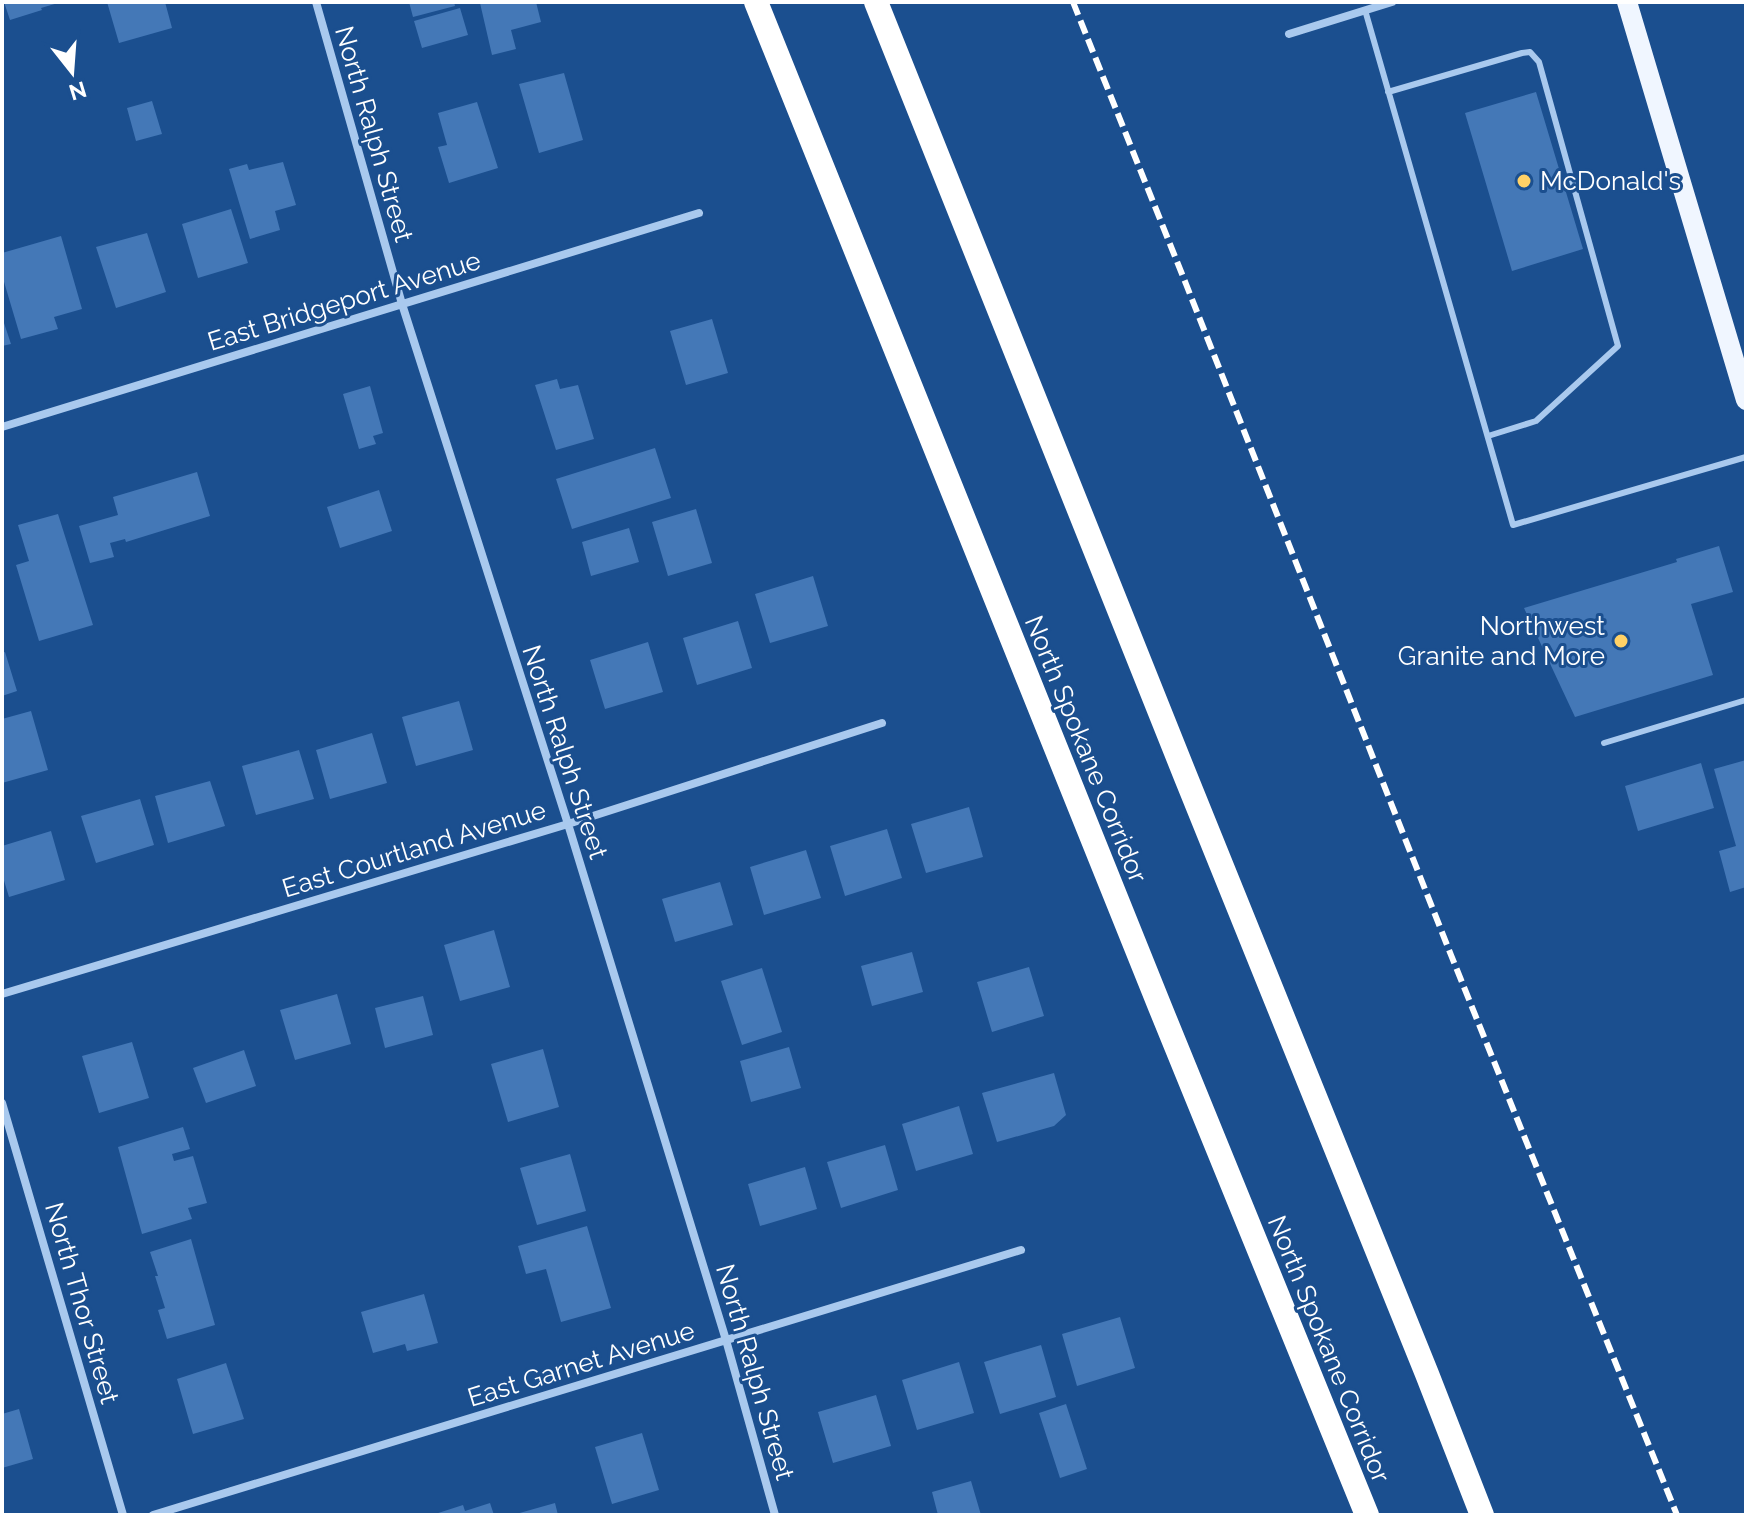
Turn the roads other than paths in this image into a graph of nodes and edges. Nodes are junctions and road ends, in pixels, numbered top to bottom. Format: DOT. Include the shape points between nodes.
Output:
graph roads {
  1 [pos="316,2"];
  2 [pos="756,2"];
  3 [pos="876,2"];
  4 [pos="1392,2"];
  5 [pos="1627,2"];
  6 [pos="1365,10"];
  7 [pos="1289,34"];
  8 [pos="1388,92"];
  9 [pos="699,213"];
  10 [pos="402,304"];
  11 [pos="1746,400"];
  12 [pos="2,427"];
  13 [pos="1488,436"];
  14 [pos="1746,457"];
  15 [pos="1746,700"];
  16 [pos="882,723"];
  17 [pos="1604,743"];
  18 [pos="568,824"];
  19 [pos="2,994"];
  20 [pos="2,1103"];
  21 [pos="1021,1250"];
  22 [pos="726,1340"];
  23 [pos="123,1515"];
  24 [pos="153,1515"];
  25 [pos="775,1515"];
  26 [pos="1367,1515"];
  27 [pos="1482,1515"];
  1 -- 10 [label="street, North Ralph Street"];
  2 -- 26 [label="highway, North Spokane Corridor"];
  3 -- 27 [label="highway"];
  4 -- 6 [label="street"];
  5 -- 11 [label="main road"];
  6 -- 7 [label="street"];
  6 -- 8 [label="lane"];
  8 -- 13 [label="lane"];
  8 -- 13 [label="lane" via="1522,53 1530,52 1539,62 1618,346 1536,421"];
  9 -- 10 [label="street, East Bridgeport Avenue"];
  10 -- 12 [label="street, East Bridgeport Avenue"];
  10 -- 18 [label="street, North Ralph Street"];
  13 -- 14 [label="lane" via="1513,525"];
  15 -- 17 [label="lane"];
  16 -- 18 [label="street, East Courtland Avenue"];
  18 -- 19 [label="street, East Courtland Avenue"];
  18 -- 22 [label="street, North Ralph Street"];
  20 -- 23 [label="street, North Thor Street"];
  21 -- 22 [label="street, East Garnet Avenue"];
  22 -- 24 [label="street, East Garnet Avenue"];
  22 -- 25 [label="street, North Ralph Street"];
}
